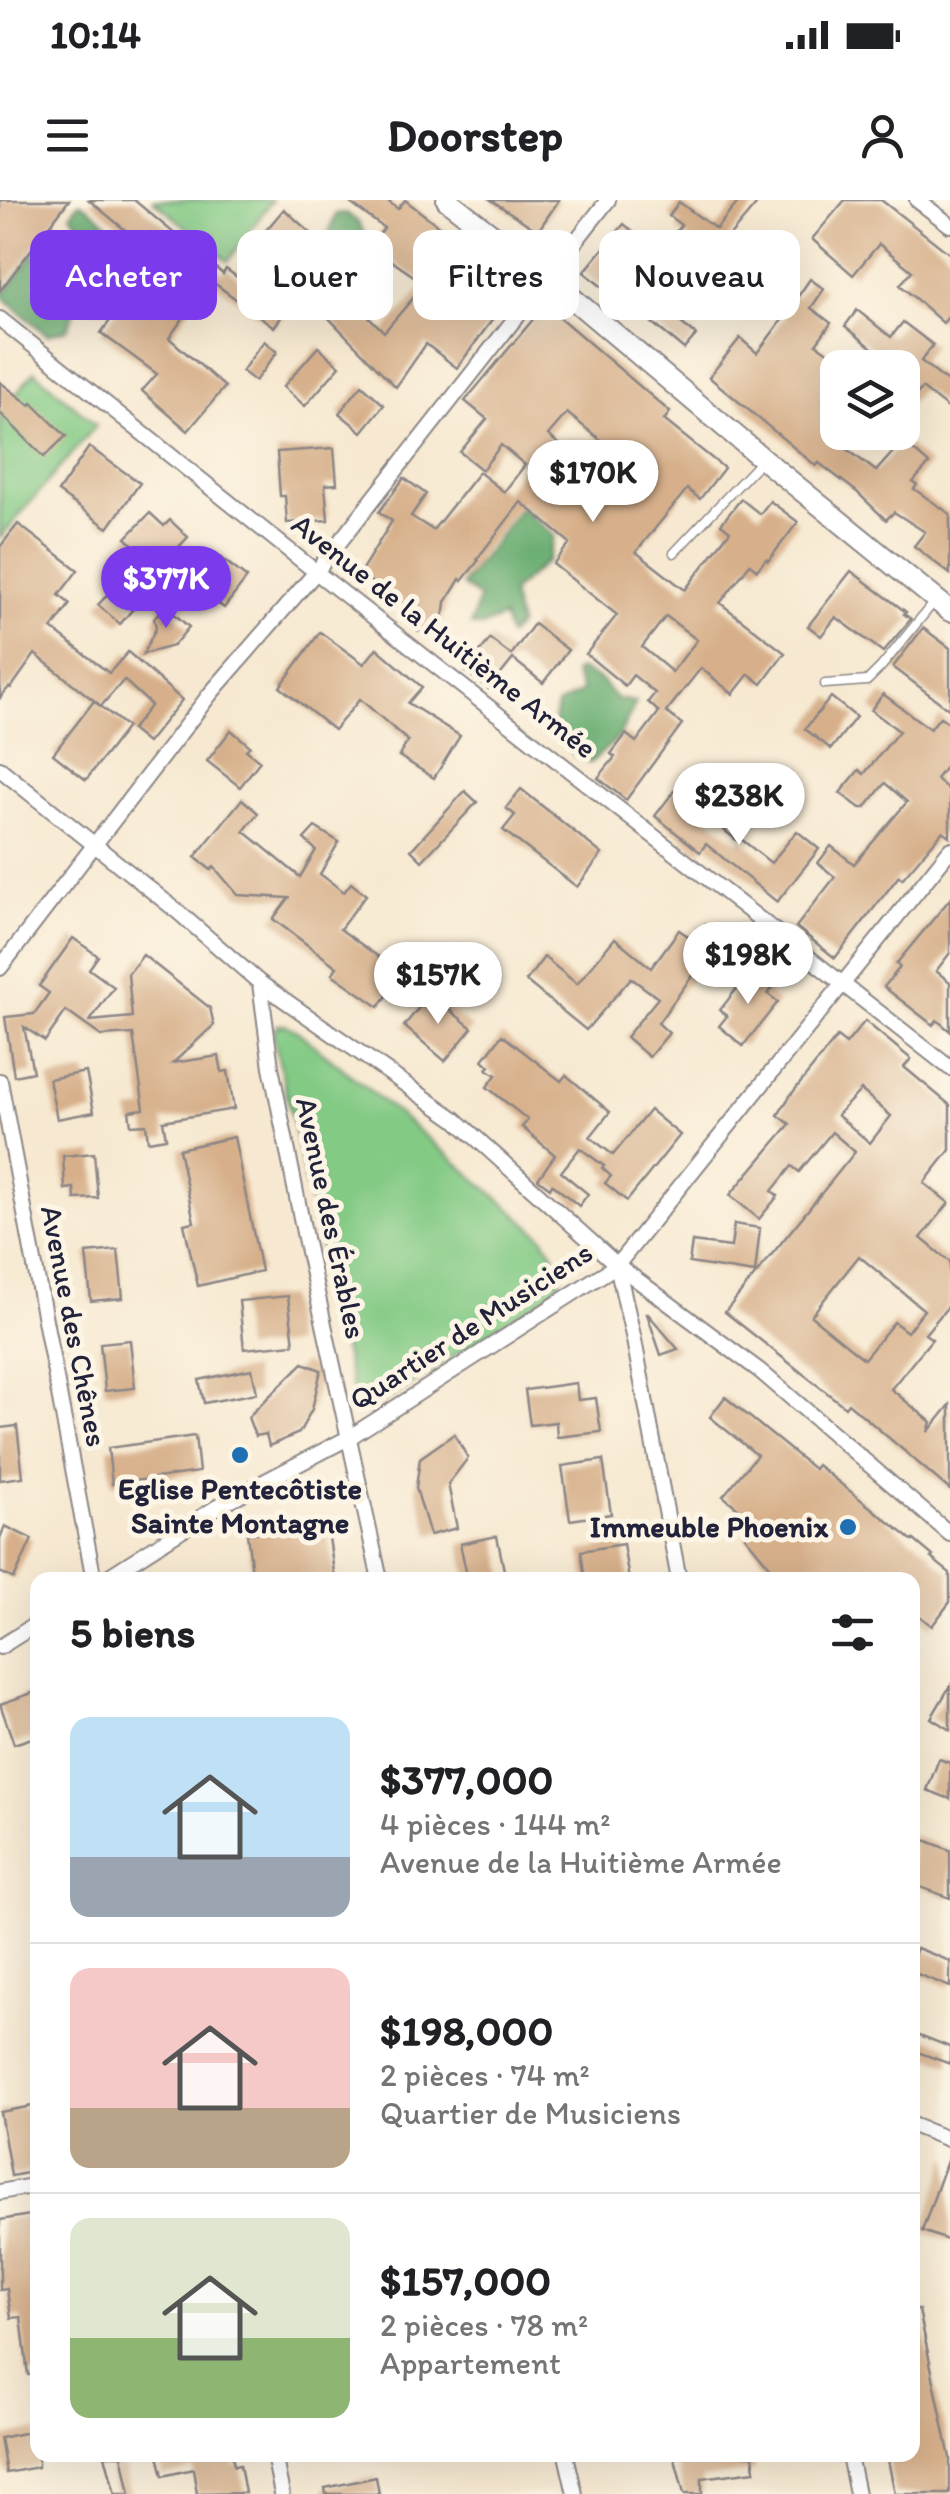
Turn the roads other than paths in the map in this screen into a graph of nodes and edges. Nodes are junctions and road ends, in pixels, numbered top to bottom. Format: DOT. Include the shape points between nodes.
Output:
graph roads {
  1 [pos="447,200"];
  2 [pos="608,200"];
  3 [pos="917,200"];
  4 [pos="950,226"];
  5 [pos="486,230"];
  6 [pos="579,237"];
  7 [pos="579,304"];
  8 [pos="0,319"];
  9 [pos="513,320"];
  10 [pos="763,459"];
  11 [pos="674,553"];
  12 [pos="316,572"];
  13 [pos="943,605"];
  14 [pos="825,684"];
  15 [pos="0,770"];
  16 [pos="93,845"];
  17 [pos="950,850"];
  18 [pos="0,968"];
  19 [pos="260,983"];
  20 [pos="844,984"];
  21 [pos="950,1068"];
  22 [pos="0,1081"];
  23 [pos="617,1265"];
  24 [pos="350,1436"];
  25 [pos="950,1534"];
  26 [pos="92,1572"];
  27 [pos="116,1572"];
  28 [pos="378,1572"];
  29 [pos="678,1572"];
  30 [pos="30,1627"];
  31 [pos="0,1647"];
  32 [pos="920,2128"];
  33 [pos="950,2140"];
  34 [pos="30,2187"];
  35 [pos="0,2192"];
  36 [pos="275,2462"];
  37 [pos="567,2462"];
  38 [pos="849,2462"];
  39 [pos="282,2494"];
  40 [pos="574,2494"];
  41 [pos="856,2494"];
  1 -- 5 [label="street"];
  2 -- 6 [label="street"];
  3 -- 4 [label="street"];
  7 -- 10 [label="street"];
  8 -- 12 [label="street, Avenue de la Huitième Armée"];
  9 -- 12 [label="street"];
  10 -- 11 [label="lane"];
  10 -- 13 [label="street"];
  12 -- 16 [label="street" via="210,692"];
  12 -- 20 [label="street, Avenue de la Huitième Armée"];
  13 -- 14 [label="lane" via="867,680"];
  15 -- 16 [label="street"];
  16 -- 18 [label="street"];
  16 -- 19 [label="street"];
  17 -- 20 [label="street, Quartier de Musiciens"];
  19 -- 23 [label="street" via="456,1119"];
  19 -- 24 [label="street, Avenue des Érables" via="278,1105"];
  20 -- 21 [label="street, Avenue de la Huitième Armée"];
  20 -- 23 [label="street, Quartier de Musiciens"];
  22 -- 26 [label="street, Avenue des Chênes"];
  23 -- 24 [label="street, Quartier de Musiciens"];
  23 -- 25 [label="street" via="760,1371"];
  23 -- 29 [label="street"];
  24 -- 27 [label="street, Quartier de Musiciens" via="222,1504"];
  24 -- 28 [label="street, Avenue des Érables"];
  30 -- 31 [label="street"];
  32 -- 33 [label="street"];
  34 -- 35 [label="street"];
  36 -- 39 [label="street"];
  37 -- 40 [label="street"];
  38 -- 41 [label="street"];
}
